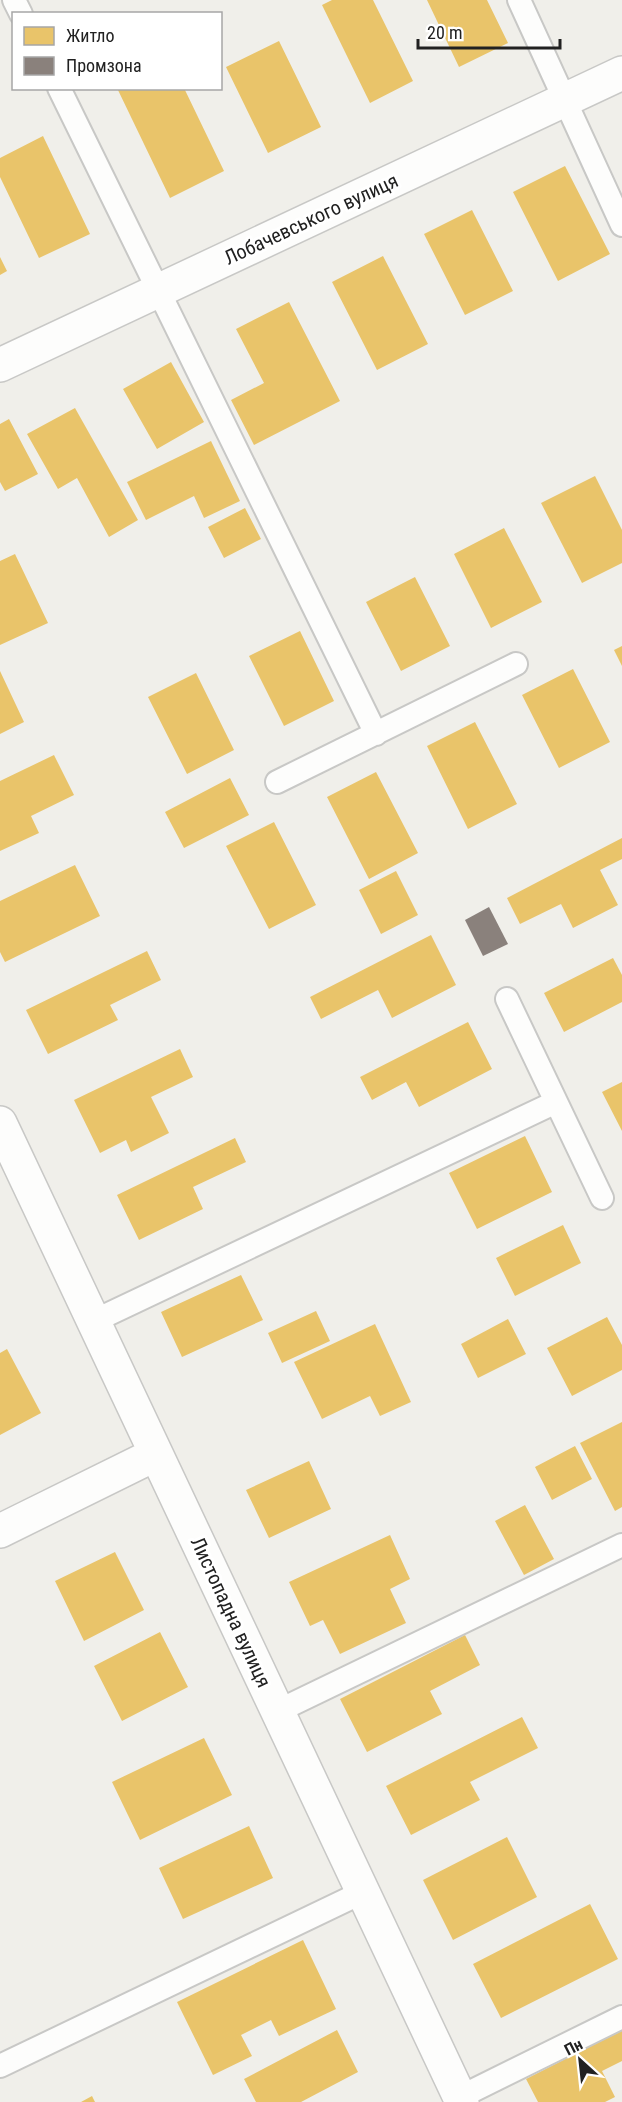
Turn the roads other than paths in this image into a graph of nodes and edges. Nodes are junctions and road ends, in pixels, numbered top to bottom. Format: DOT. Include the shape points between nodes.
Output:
graph roads {
  1 [pos="519,0"];
  2 [pos="622,73"];
  3 [pos="60,90"];
  4 [pos="564,100"];
  5 [pos="622,225"];
  6 [pos="160,290"];
  7 [pos="0,365"];
  8 [pos="516,664"];
  9 [pos="376,734"];
  10 [pos="277,782"];
  11 [pos="507,999"];
  12 [pos="556,1101"];
  13 [pos="0,1123"];
  14 [pos="602,1197"];
  15 [pos="94,1321"];
  16 [pos="156,1454"];
  17 [pos="0,1530"];
  18 [pos="622,1545"];
  19 [pos="278,1711"];
  20 [pos="363,1892"];
  21 [pos="622,2017"];
  22 [pos="0,2066"];
  23 [pos="461,2100"];
  1 -- 4 [label="lane"];
  2 -- 4 [label="street, Лобачевського вулиця"];
  3 -- 6 [label="lane"];
  4 -- 5 [label="lane"];
  4 -- 6 [label="street, Лобачевського вулиця"];
  6 -- 7 [label="street, Лобачевського вулиця"];
  6 -- 9 [label="lane"];
  8 -- 9 [label="lane"];
  9 -- 10 [label="lane"];
  11 -- 12 [label="lane"];
  12 -- 14 [label="lane"];
  12 -- 15 [label="lane"];
  13 -- 15 [label="street, Листопадна вулиця"];
  15 -- 16 [label="street, Листопадна вулиця"];
  16 -- 17 [label="street"];
  16 -- 19 [label="street, Листопадна вулиця"];
  18 -- 19 [label="lane"];
  19 -- 20 [label="street, Листопадна вулиця"];
  20 -- 22 [label="lane"];
  20 -- 23 [label="street, Листопадна вулиця"];
  21 -- 23 [label="lane"];
}
